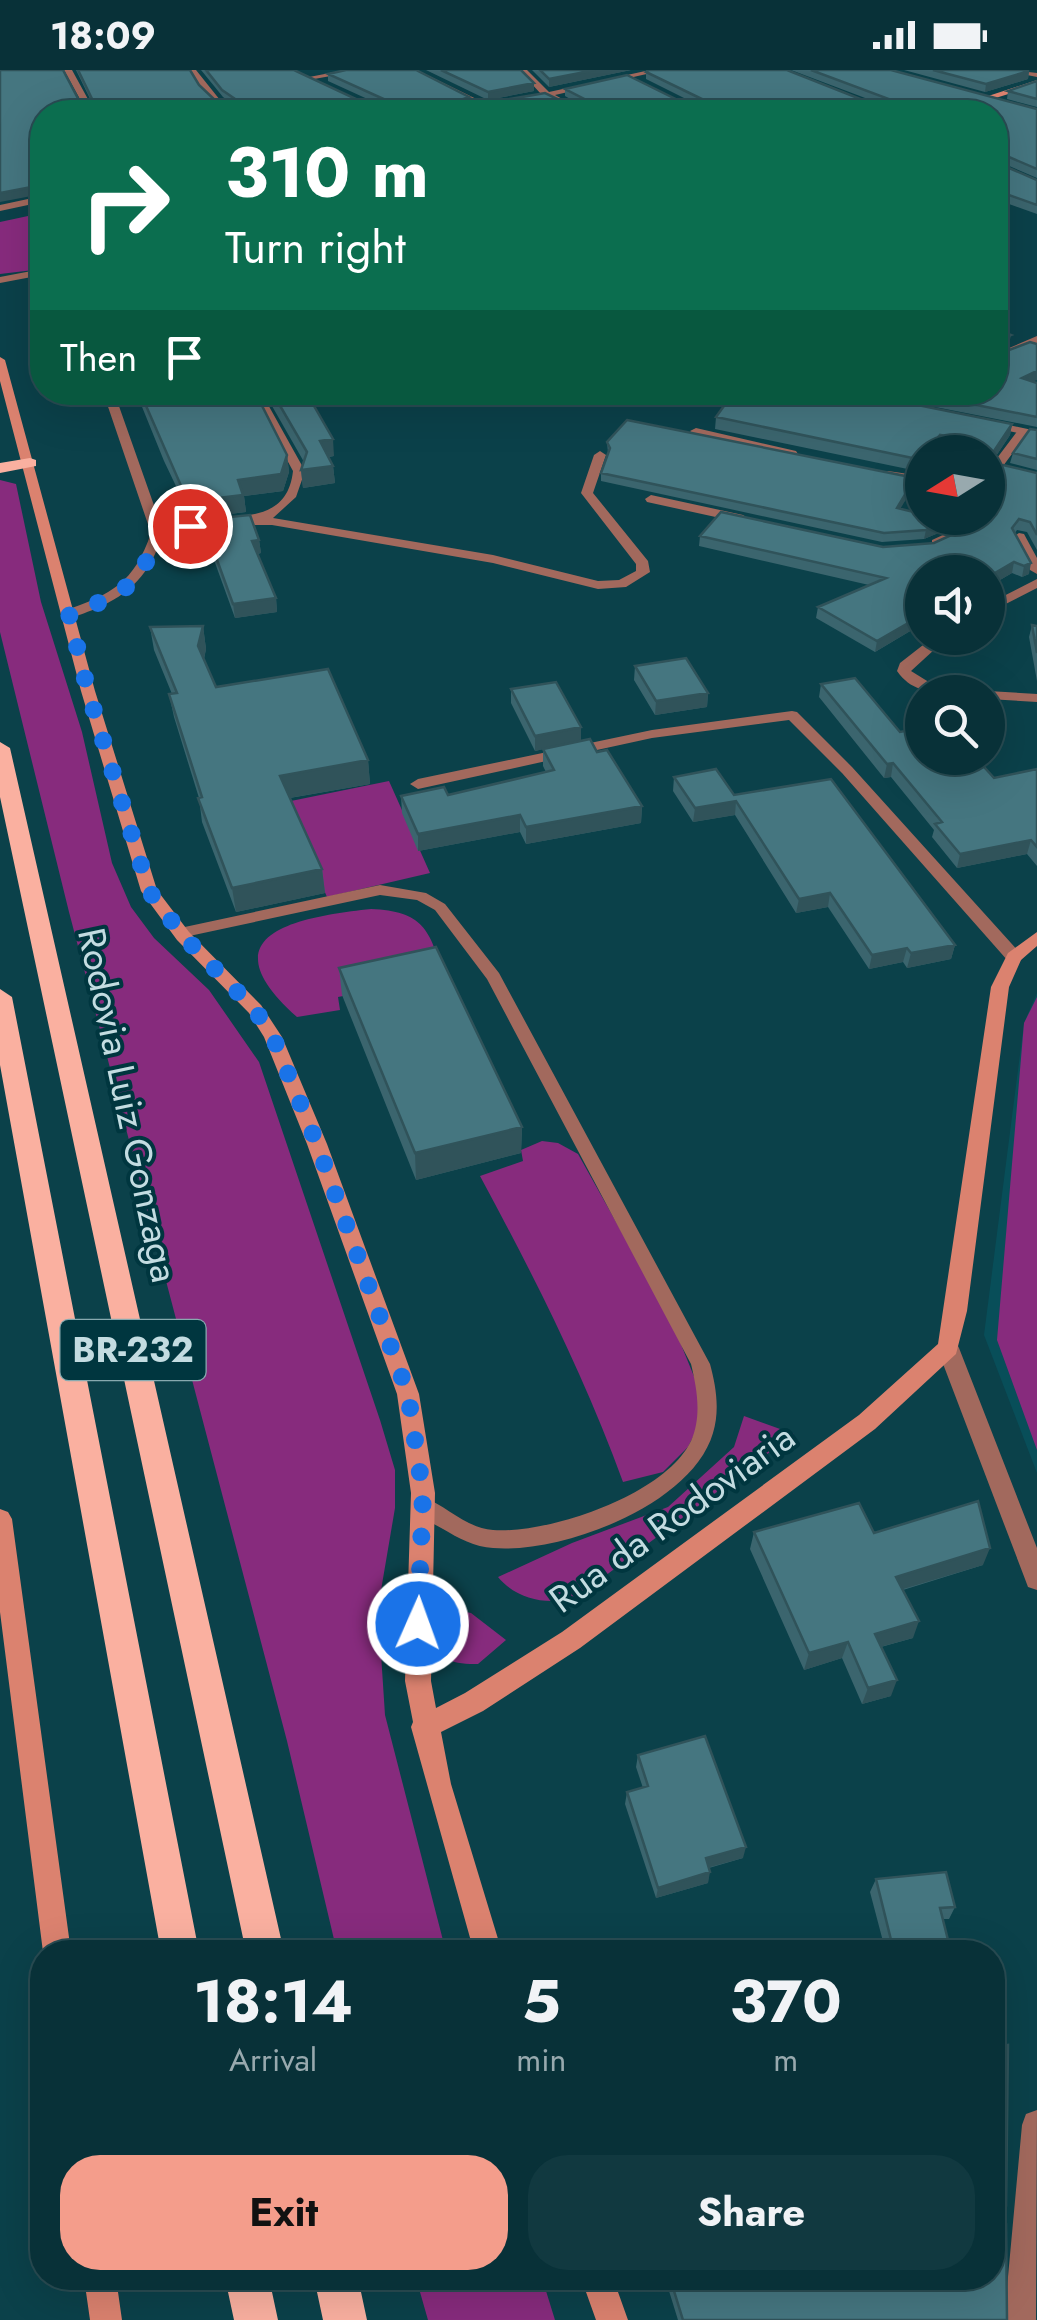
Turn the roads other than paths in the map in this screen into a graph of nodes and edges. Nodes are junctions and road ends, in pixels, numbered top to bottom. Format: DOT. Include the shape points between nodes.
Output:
graph roads {
  1 [pos="68,70"];
  2 [pos="192,70"];
  3 [pos="288,70"];
  4 [pos="360,70"];
  5 [pos="411,70"];
  6 [pos="523,70"];
  7 [pos="660,70"];
  8 [pos="1016,70"];
  9 [pos="628,77"];
  10 [pos="1037,78"];
  11 [pos="303,79"];
  12 [pos="642,84"];
  13 [pos="317,85"];
  14 [pos="546,94"];
  15 [pos="966,94"];
  16 [pos="84,100"];
  17 [pos="215,100"];
  18 [pos="473,100"];
  19 [pos="519,100"];
  20 [pos="558,100"];
  21 [pos="983,100"];
  22 [pos="30,202"];
  23 [pos="0,208"];
  24 [pos="30,274"];
  25 [pos="0,280"];
  26 [pos="1037,339"];
  27 [pos="1008,352"];
  28 [pos="0,360"];
  29 [pos="113,405"];
  30 [pos="261,405"];
  31 [pos="896,405"];
  32 [pos="902,406"];
  33 [pos="920,410"];
  34 [pos="976,421"];
  35 [pos="696,431"];
  36 [pos="1030,432"];
  37 [pos="600,455"];
  38 [pos="799,456"];
  39 [pos="1005,460"];
  40 [pos="30,463"];
  41 [pos="0,468"];
  42 [pos="1005,469"];
  43 [pos="1018,472"];
  44 [pos="880,474"];
  45 [pos="905,478"];
  46 [pos="651,498"];
  47 [pos="261,520"];
  48 [pos="766,524"];
  49 [pos="157,533"];
  50 [pos="953,535"];
  51 [pos="1019,537"];
  52 [pos="927,547"];
  53 [pos="1037,570"];
  54 [pos="1037,583"];
  55 [pos="1005,601"];
  56 [pos="69,614"];
  57 [pos="919,655"];
  58 [pos="907,675"];
  59 [pos="1005,696"];
  60 [pos="1037,698"];
  61 [pos="0,748"];
  62 [pos="418,784"];
  63 [pos="180,933"];
  64 [pos="1037,937"];
  65 [pos="1014,958"];
  66 [pos="0,997"];
  67 [pos="948,1348"];
  68 [pos="424,1506"];
  69 [pos="0,1519"];
  70 [pos="1037,1579"];
  71 [pos="424,1726"];
  72 [pos="55,1940"];
  73 [pos="178,1940"];
  74 [pos="262,1940"];
  75 [pos="484,1940"];
  76 [pos="1037,2124"];
  77 [pos="1034,2223"];
  78 [pos="102,2290"];
  79 [pos="250,2290"];
  80 [pos="339,2290"];
  81 [pos="602,2290"];
  82 [pos="106,2320"];
  83 [pos="256,2320"];
  84 [pos="345,2320"];
  85 [pos="612,2320"];
  86 [pos="1020,2320"];
  1 -- 16 [label="street"];
  2 -- 17 [label="street"];
  3 -- 11 [label="street"];
  4 -- 11 [label="street"];
  5 -- 18 [label="street"];
  6 -- 14 [label="street"];
  7 -- 9 [label="street"];
  8 -- 10 [label="street"];
  9 -- 12 [label="street"];
  9 -- 14 [label="street"];
  10 -- 21 [label="main road"];
  11 -- 13 [label="street"];
  14 -- 19 [label="street"];
  14 -- 20 [label="street"];
  15 -- 21 [label="main road"];
  22 -- 23 [label="street"];
  24 -- 25 [label="street"];
  26 -- 27 [label="street"];
  28 -- 40 [label="main road"];
  29 -- 49 [label="street"];
  30 -- 47 [label="street" via="299,471 299,485"];
  31 -- 32 [label="street"];
  32 -- 33 [label="street"];
  34 -- 36 [label="street"];
  35 -- 38 [label="street"];
  36 -- 39 [label="street"];
  37 -- 47 [label="street" via="587,493 643,564 635,579 610,586 488,554"];
  40 -- 41 [label="highway"];
  40 -- 56 [label="main road"];
  42 -- 43 [label="street"];
  44 -- 45 [label="street"];
  46 -- 48 [label="street"];
  47 -- 49 [label="street"];
  49 -- 56 [label="street" via="135,581 111,599"];
  50 -- 52 [label="street"];
  51 -- 53 [label="street"];
  54 -- 55 [label="street"];
  56 -- 63 [label="main road" via="134,849 149,891"];
  57 -- 58 [label="street" via="905,666"];
  59 -- 60 [label="street"];
  61 -- 74 [label="highway, Rodovia Luiz Gonzaga / BR-232"];
  62 -- 65 [label="street" via="652,734 792,715"];
  63 -- 68 [label="main road" via="244,996 273,1037 408,1394"];
  63 -- 68 [label="lane" via="380,890 420,896 440,907 494,977 700,1364 709,1402 694,1454 667,1481 624,1506 521,1540 470,1534"];
  64 -- 65 [label="main road"];
  65 -- 67 [label="main road" via="1000,987"];
  66 -- 73 [label="highway, BR-232"];
  67 -- 70 [label="street"];
  67 -- 71 [label="main road, Rua da Rodoviaria" via="867,1422 570,1640"];
  68 -- 71 [label="main road" via="418,1681"];
  69 -- 72 [label="main road"];
  71 -- 75 [label="main road"];
  76 -- 77 [label="street"];
  77 -- 86 [label="street"];
  78 -- 82 [label="main road"];
  79 -- 83 [label="highway"];
  80 -- 84 [label="highway"];
  81 -- 85 [label="main road"];
}
